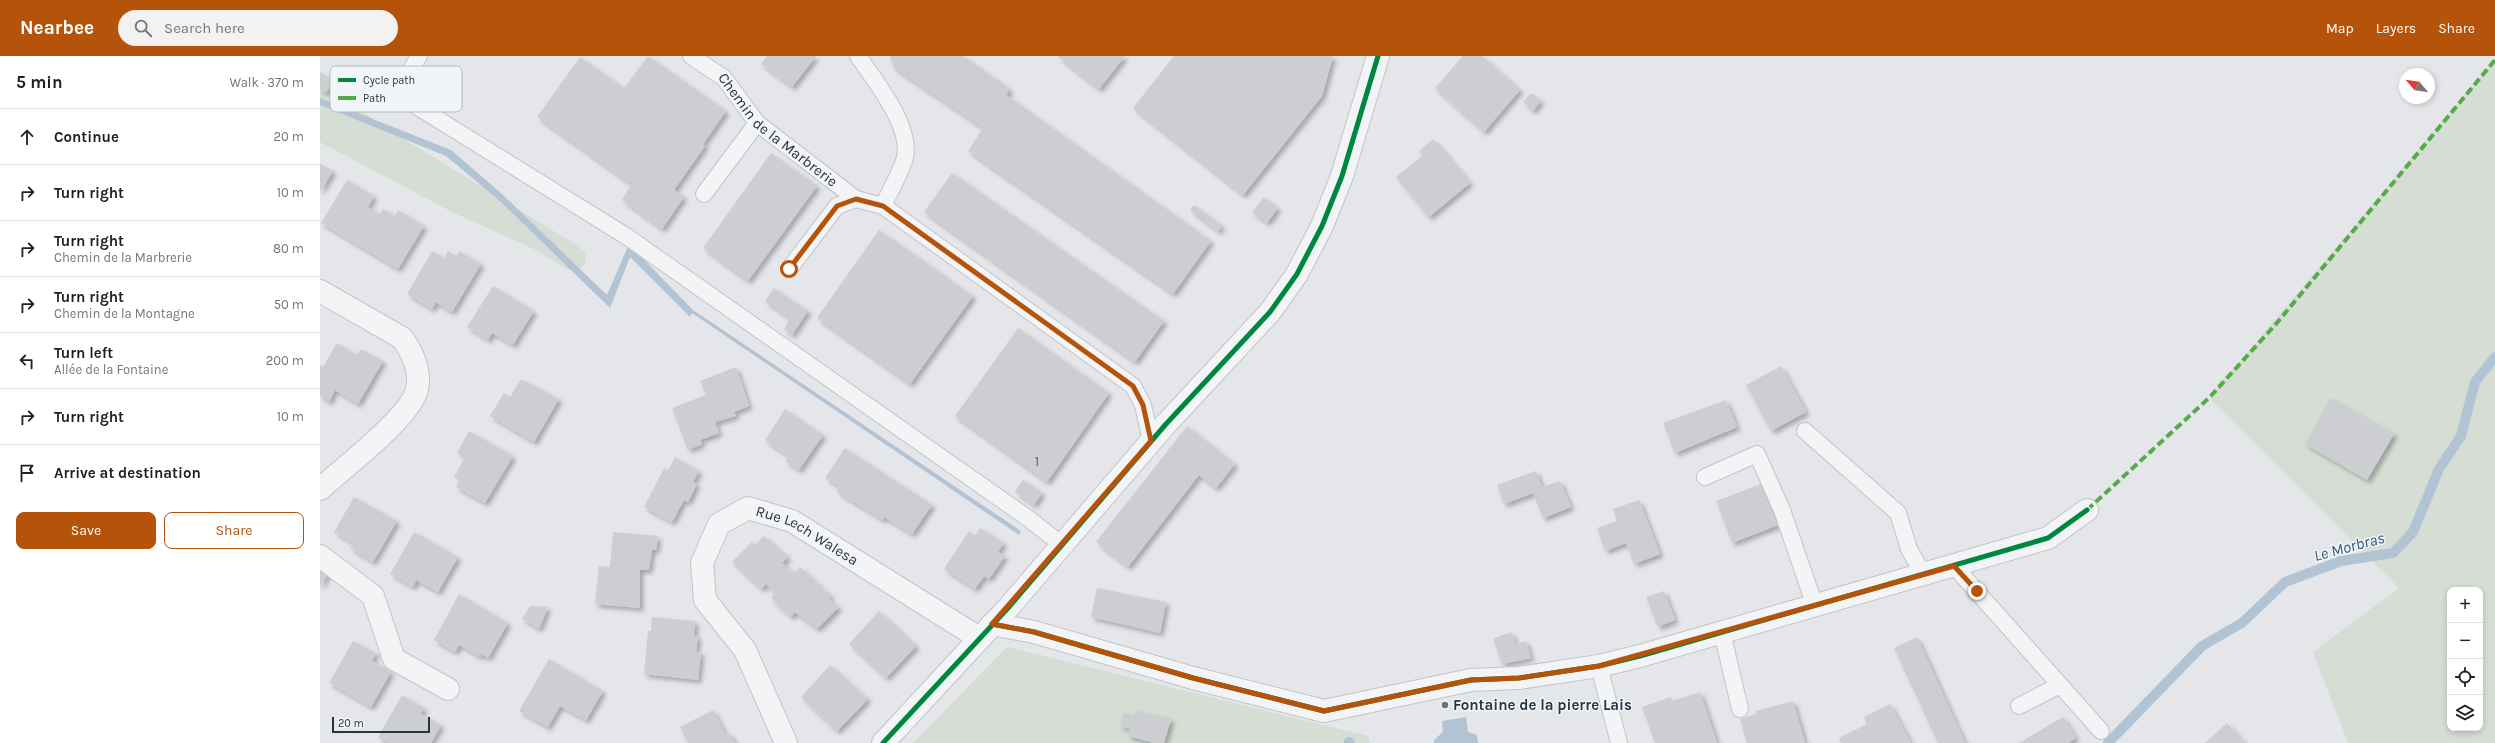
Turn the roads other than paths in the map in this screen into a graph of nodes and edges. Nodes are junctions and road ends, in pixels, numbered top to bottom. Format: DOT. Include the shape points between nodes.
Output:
graph roads {
  1 [pos="419,56"];
  2 [pos="691,56"];
  3 [pos="858,56"];
  4 [pos="1378,56"];
  5 [pos="413,66"];
  6 [pos="426,112"];
  7 [pos="757,123"];
  8 [pos="704,194"];
  9 [pos="856,199"];
  10 [pos="883,206"];
  11 [pos="789,269"];
  12 [pos="320,291"];
  13 [pos="1805,431"];
  14 [pos="1151,441"];
  15 [pos="1705,477"];
  16 [pos="320,489"];
  17 [pos="2087,510"];
  18 [pos="1062,545"];
  19 [pos="320,556"];
  20 [pos="1954,566"];
  21 [pos="1923,574"];
  22 [pos="1815,606"];
  23 [pos="985,631"];
  24 [pos="1722,632"];
  25 [pos="1599,666"];
  26 [pos="2060,685"];
  27 [pos="448,689"];
  28 [pos="2019,706"];
  29 [pos="1740,709"];
  30 [pos="2101,731"];
  31 [pos="786,743"];
  32 [pos="883,743"];
  33 [pos="1619,743"];
  1 -- 5 [label="lane"];
  2 -- 7 [label="lane, Chemin de la Marbrerie" via="724,78"];
  3 -- 10 [label="lane" via="894,111 905,141 904,160"];
  4 -- 14 [label="street" via="1342,176 1322,226 1297,274 1270,312"];
  6 -- 18 [label="lane" via="626,236 1029,519"];
  7 -- 8 [label="lane"];
  7 -- 9 [label="lane, Chemin de la Marbrerie"];
  9 -- 10 [label="lane, Chemin de la Marbrerie"];
  9 -- 11 [label="lane" via="837,206"];
  10 -- 14 [label="lane, Chemin de la Marbrerie" via="1133,386 1143,405"];
  12 -- 16 [label="street" via="402,338 417,369 418,388 406,412"];
  13 -- 21 [label="lane" via="1898,514 1909,549"];
  14 -- 18 [label="street"];
  15 -- 22 [label="lane" via="1757,454 1782,510"];
  17 -- 20 [label="street" via="2048,538"];
  18 -- 23 [label="street"];
  19 -- 27 [label="street" via="373,596 394,659"];
  20 -- 21 [label="street"];
  20 -- 26 [label="lane"];
  21 -- 22 [label="street"];
  22 -- 24 [label="street"];
  23 -- 25 [label="street" via="1034,632 1193,678 1324,711 1471,680 1519,678"];
  23 -- 31 [label="street, Rue Lech Walesa" via="792,521 748,508 719,524 702,563 705,600 744,650"];
  23 -- 32 [label="street"];
  24 -- 25 [label="street"];
  24 -- 29 [label="lane"];
  25 -- 33 [label="lane"];
  26 -- 28 [label="lane"];
  26 -- 30 [label="lane"];
}
